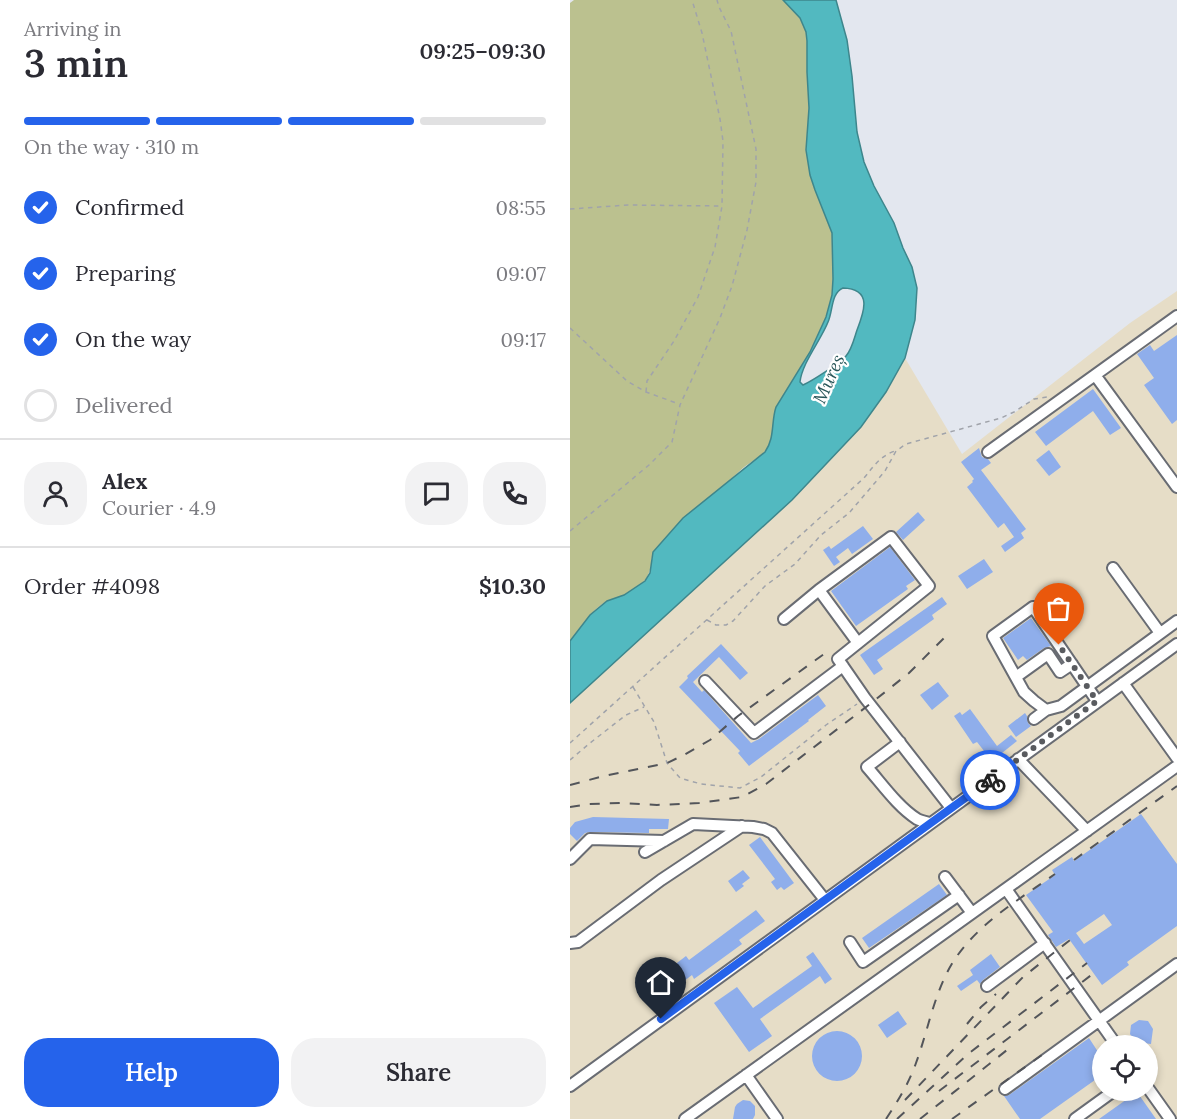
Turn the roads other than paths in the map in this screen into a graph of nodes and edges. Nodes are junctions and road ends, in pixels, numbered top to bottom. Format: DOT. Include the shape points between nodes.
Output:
graph roads {
  1 [pos="1177,316"];
  2 [pos="1095,375"];
  3 [pos="988,452"];
  4 [pos="1177,487"];
  5 [pos="1113,568"];
  6 [pos="819,590"];
  7 [pos="784,619"];
  8 [pos="1177,621"];
  9 [pos="1160,633"];
  10 [pos="858,643"];
  11 [pos="1177,644"];
  12 [pos="1072,664"];
  13 [pos="843,666"];
  14 [pos="1016,677"];
  15 [pos="705,681"];
  16 [pos="1123,683"];
  17 [pos="1086,687"];
  18 [pos="1097,701"];
  19 [pos="1046,710"];
  20 [pos="1034,719"];
  21 [pos="900,742"];
  22 [pos="1177,758"];
  23 [pos="1018,759"];
  24 [pos="1177,766"];
  25 [pos="951,808"];
  26 [pos="930,823"];
  27 [pos="742,826"];
  28 [pos="1087,831"];
  29 [pos="664,841"];
  30 [pos="645,852"];
  31 [pos="570,859"];
  32 [pos="945,877"];
  33 [pos="1006,889"];
  34 [pos="959,895"];
  35 [pos="825,900"];
  36 [pos="972,913"];
  37 [pos="850,942"];
  38 [pos="570,943"];
  39 [pos="1045,943"];
  40 [pos="1177,964"];
  41 [pos="987,986"];
  42 [pos="1100,1021"];
  43 [pos="1110,1035"];
  44 [pos="746,1075"];
  45 [pos="570,1086"];
  46 [pos="1005,1089"];
  47 [pos="1101,1101"];
  48 [pos="1157,1101"];
  49 [pos="691,1117"];
  50 [pos="777,1119"];
  51 [pos="1076,1119"];
  52 [pos="1170,1119"];
  1 -- 2 [label="street"];
  2 -- 3 [label="street"];
  2 -- 4 [label="street"];
  5 -- 9 [label="street"];
  6 -- 7 [label="street"];
  6 -- 10 [label="street"];
  6 -- 10 [label="street" via="891,537 929,586"];
  8 -- 9 [label="street"];
  9 -- 17 [label="street"];
  10 -- 13 [label="street" via="838,659"];
  11 -- 16 [label="street"];
  12 -- 14 [label="street" via="1060,672 1048,654"];
  12 -- 14 [label="street" via="1033,607 993,636"];
  12 -- 17 [label="street"];
  13 -- 15 [label="street" via="754,732"];
  13 -- 21 [label="street"];
  14 -- 19 [label="street" via="1024,692"];
  16 -- 18 [label="street"];
  16 -- 22 [label="street"];
  17 -- 18 [label="street"];
  17 -- 19 [label="street" via="1061,706"];
  18 -- 23 [label="street"];
  19 -- 20 [label="street"];
  21 -- 25 [label="street"];
  21 -- 26 [label="street" via="867,767 910,813"];
  23 -- 25 [label="street"];
  23 -- 28 [label="street"];
  24 -- 28 [label="street"];
  25 -- 26 [label="street"];
  26 -- 35 [label="street"];
  27 -- 29 [label="street" via="693,824"];
  27 -- 35 [label="street" via="772,833"];
  27 -- 38 [label="street" via="661,879 578,942"];
  28 -- 33 [label="street"];
  29 -- 30 [label="street"];
  29 -- 31 [label="street" via="590,839"];
  32 -- 34 [label="street"];
  33 -- 36 [label="street"];
  33 -- 39 [label="street"];
  34 -- 36 [label="street"];
  34 -- 37 [label="street" via="863,962"];
  35 -- 45 [label="street"];
  36 -- 44 [label="street"];
  39 -- 41 [label="street"];
  39 -- 42 [label="street"];
  40 -- 42 [label="street"];
  42 -- 43 [label="street"];
  42 -- 46 [label="street"];
  44 -- 49 [label="street"];
  44 -- 50 [label="street"];
  47 -- 51 [label="street"];
  48 -- 52 [label="street"];
}
